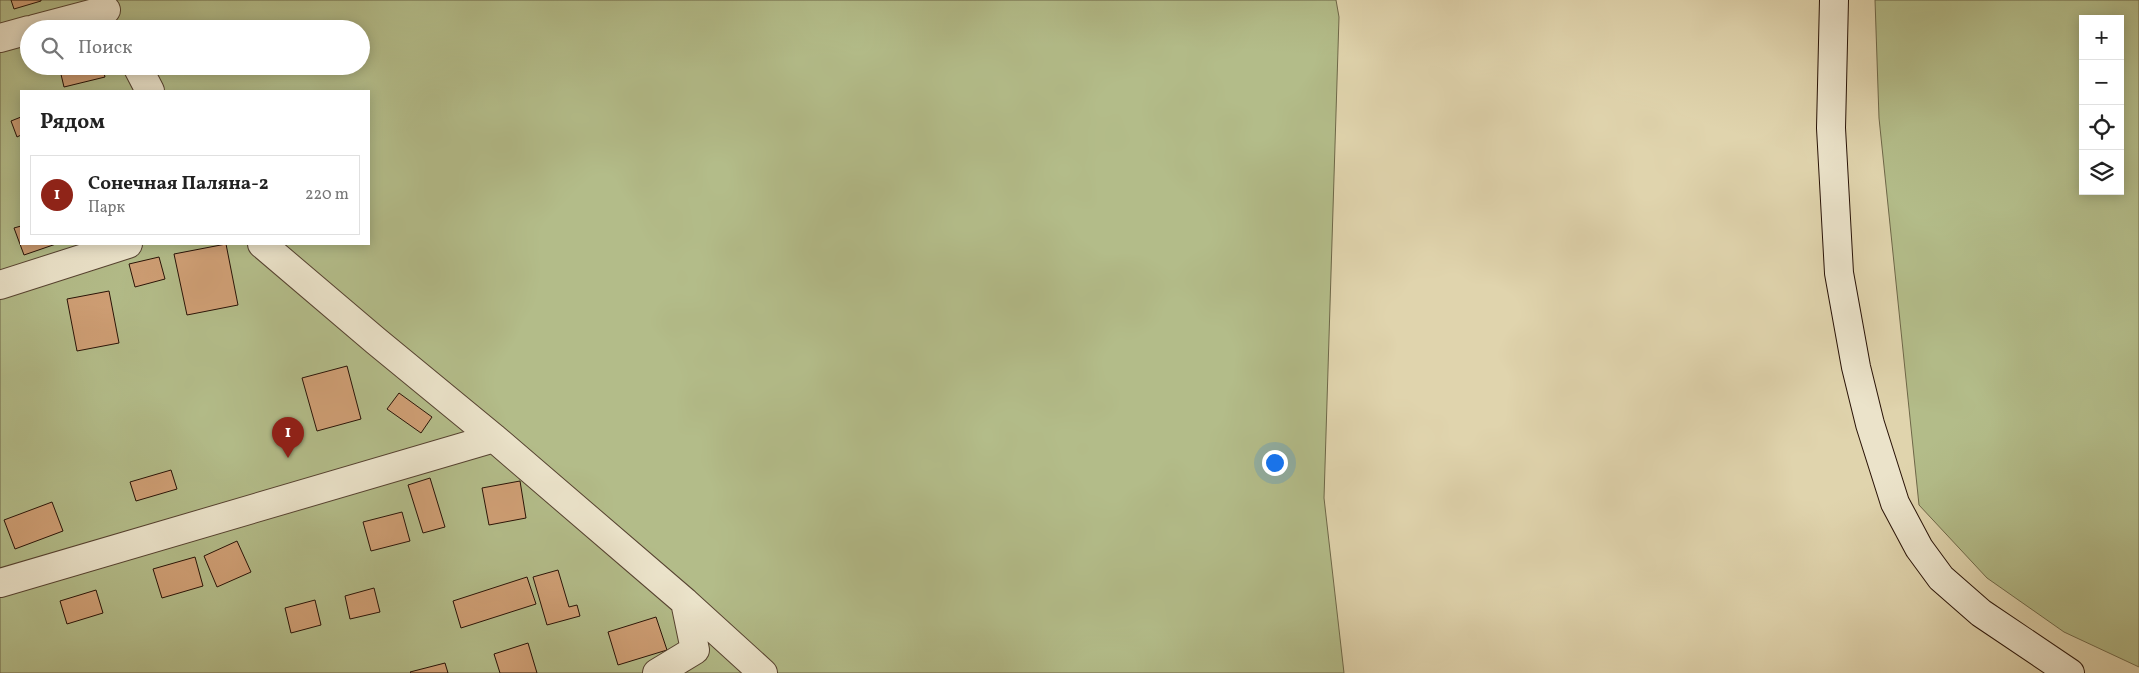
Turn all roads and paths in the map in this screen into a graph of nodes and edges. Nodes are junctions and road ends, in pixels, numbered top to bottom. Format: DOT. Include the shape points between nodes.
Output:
graph roads {
  1 [pos="1834,0"];
  2 [pos="108,13"];
  3 [pos="76,20"];
  4 [pos="20,32"];
  5 [pos="0,38"];
  6 [pos="142,75"];
  7 [pos="149,90"];
  8 [pos="125,245"];
  9 [pos="263,245"];
  10 [pos="0,285"];
  11 [pos="494,438"];
  12 [pos="0,583"];
  13 [pos="685,602"];
  14 [pos="657,673"];
  15 [pos="763,673"];
  16 [pos="2070,673"];
  1 -- 16 [label="street" via="1830,128 1839,273 1856,367 1895,503 1919,548 1941,578 1981,613"];
  2 -- 3 [label="street"];
  4 -- 5 [label="street"];
  6 -- 7 [label="street"];
  8 -- 10 [label="street"];
  9 -- 11 [label="street"];
  11 -- 12 [label="street"];
  11 -- 13 [label="street"];
  13 -- 14 [label="street" via="695,650"];
  13 -- 15 [label="street"];
}
